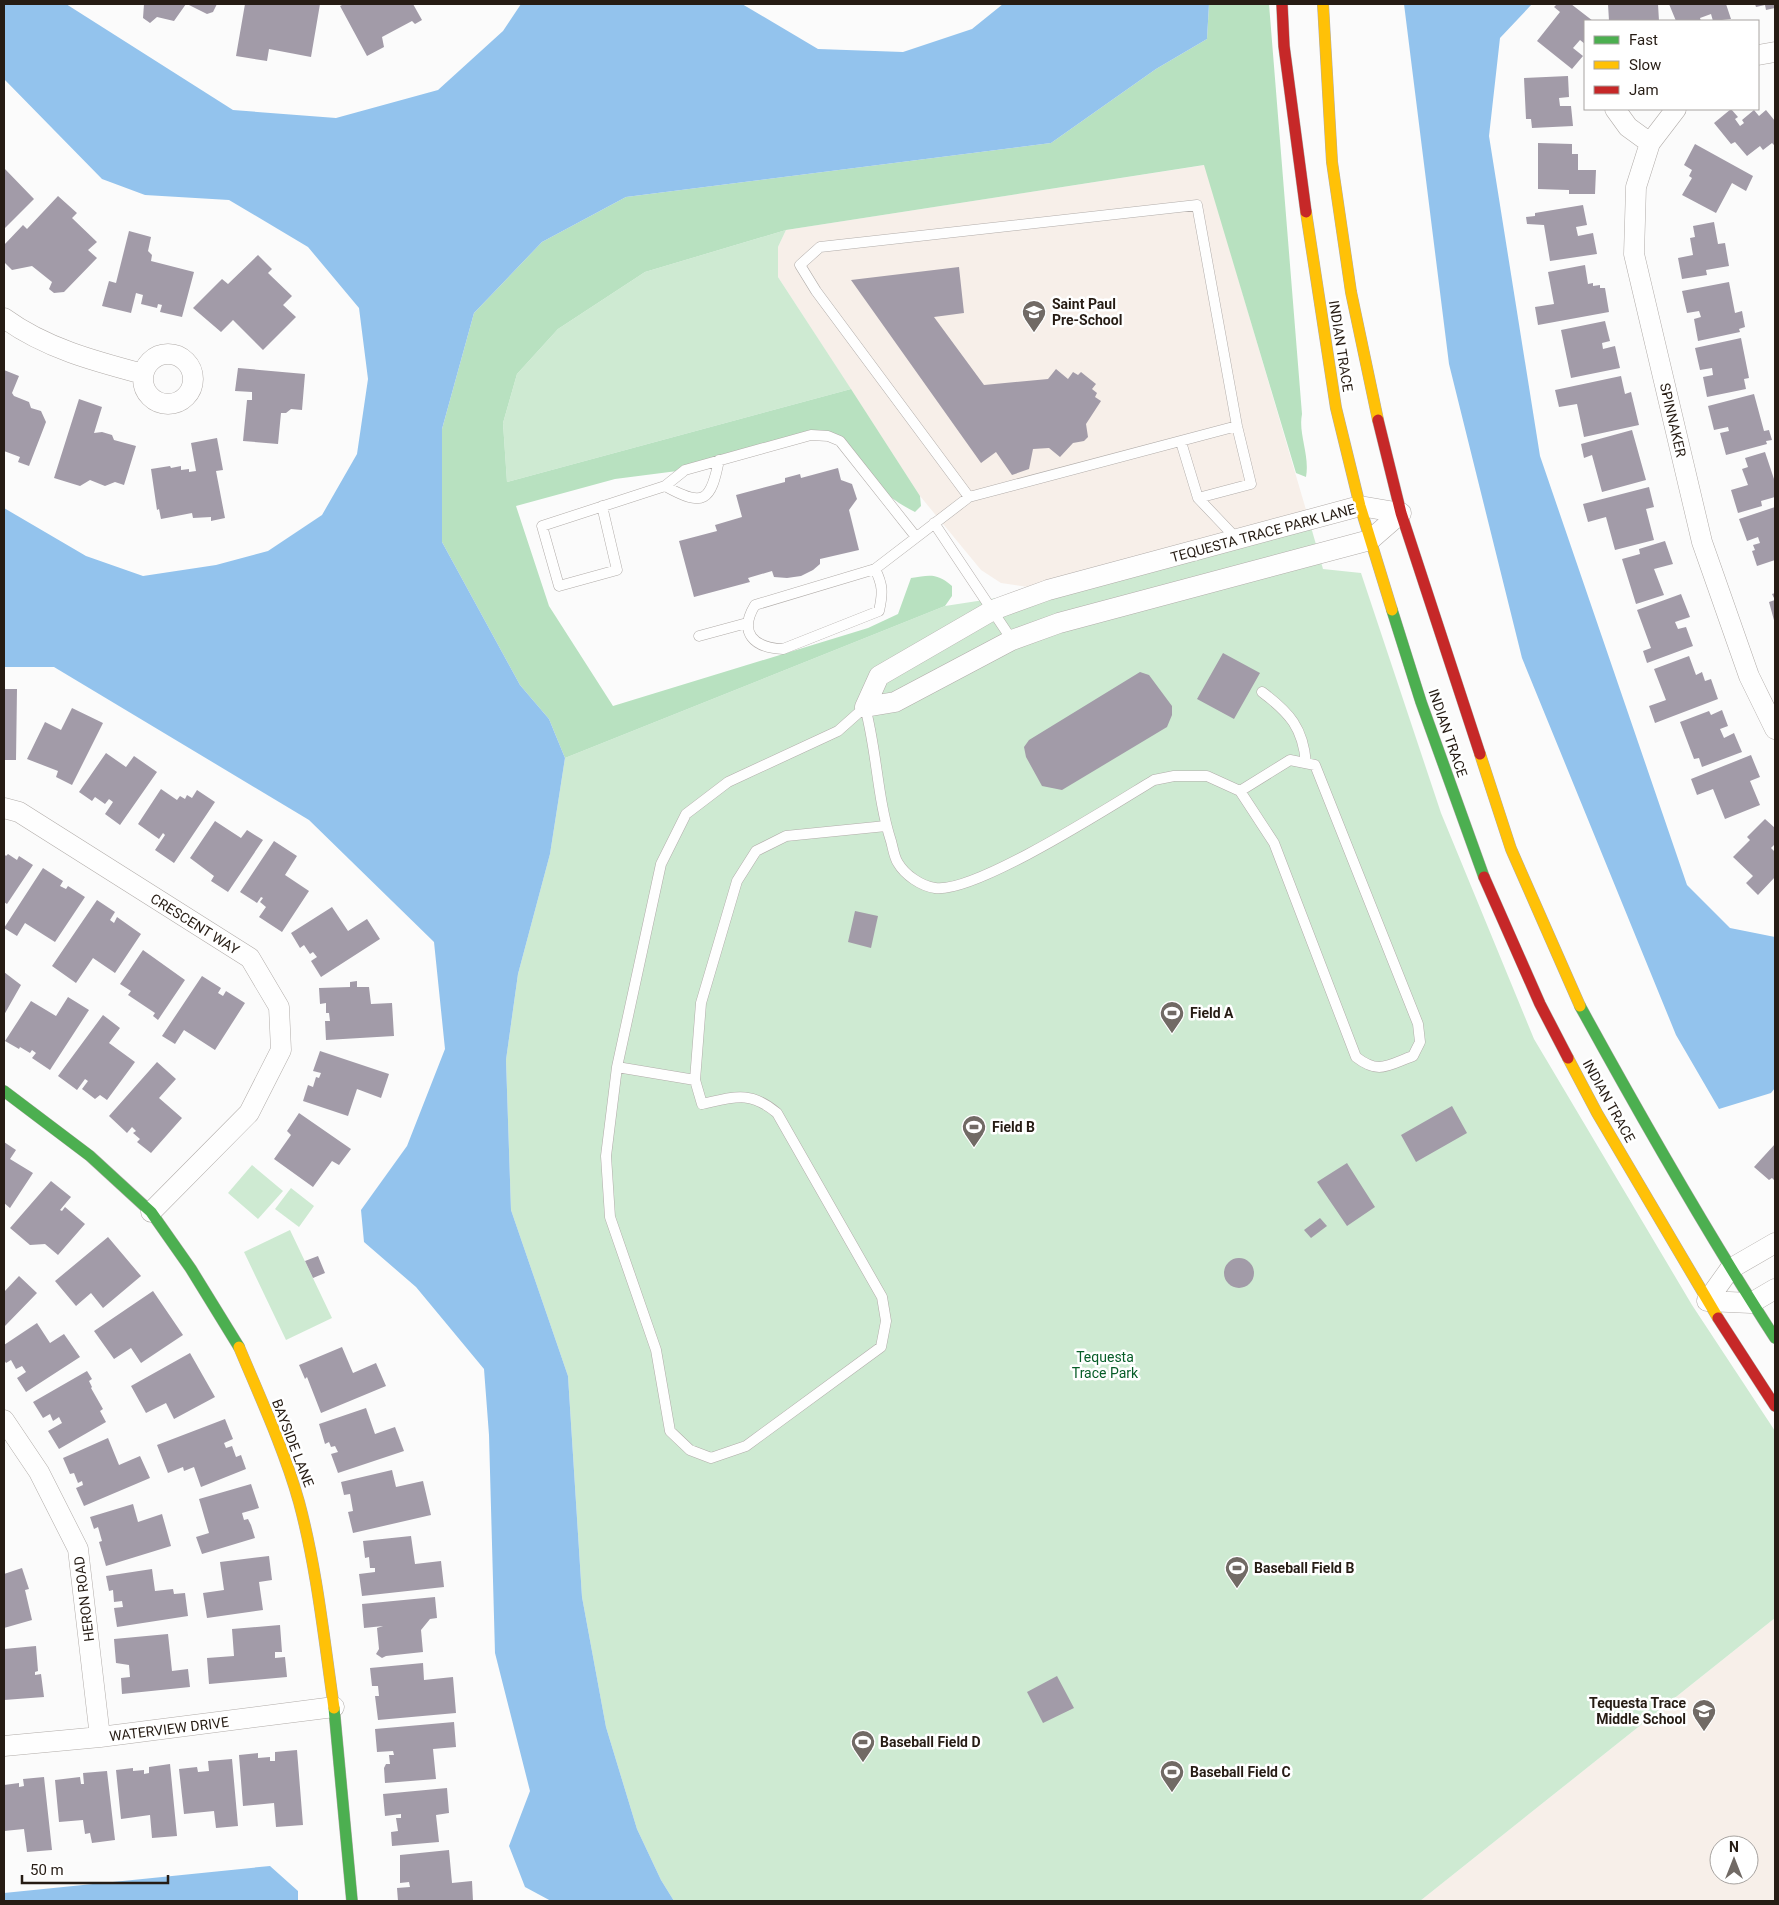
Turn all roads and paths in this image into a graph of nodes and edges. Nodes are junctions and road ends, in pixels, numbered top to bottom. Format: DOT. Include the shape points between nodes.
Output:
graph roads {
  1 [pos="1282,4"];
  2 [pos="1323,4"];
  3 [pos="1775,52"];
  4 [pos="1759,55"];
  5 [pos="1616,110"];
  6 [pos="1675,110"];
  7 [pos="1650,144"];
  8 [pos="4,318"];
  9 [pos="143,374"];
  10 [pos="1237,426"];
  11 [pos="1181,442"];
  12 [pos="719,460"];
  13 [pos="666,486"];
  14 [pos="969,497"];
  15 [pos="1198,498"];
  16 [pos="602,506"];
  17 [pos="1360,506"];
  18 [pos="1400,513"];
  19 [pos="934,523"];
  20 [pos="916,537"];
  21 [pos="1237,539"];
  22 [pos="1370,540"];
  23 [pos="875,569"];
  24 [pos="993,610"];
  25 [pos="747,623"];
  26 [pos="699,636"];
  27 [pos="1012,640"];
  28 [pos="1262,692"];
  29 [pos="865,707"];
  30 [pos="1775,729"];
  31 [pos="1306,763"];
  32 [pos="1240,792"];
  33 [pos="4,808"];
  34 [pos="886,826"];
  35 [pos="616,1067"];
  36 [pos="695,1080"];
  37 [pos="4,1092"];
  38 [pos="151,1212"];
  39 [pos="1775,1243"];
  40 [pos="1730,1269"];
  41 [pos="1775,1289"];
  42 [pos="1707,1301"];
  43 [pos="1751,1303"];
  44 [pos="1775,1338"];
  45 [pos="1775,1406"];
  46 [pos="4,1420"];
  47 [pos="334,1707"];
  48 [pos="100,1737"];
  49 [pos="4,1746"];
  50 [pos="352,1901"];
  1 -- 17 [label="main road, INDIAN TRACE" via="1284,46 1317,292 1336,408"];
  2 -- 18 [label="main road, INDIAN TRACE" via="1332,162 1351,292"];
  3 -- 4 [label="street"];
  5 -- 7 [label="street" via="1628,127"];
  6 -- 7 [label="street, SPINNAKER"];
  7 -- 30 [label="street, SPINNAKER" via="1636,187 1634,254 1702,542 1749,676"];
  8 -- 9 [label="street" via="26,334 92,361"];
  10 -- 11 [label="lane"];
  10 -- 14 [label="lane" via="1196,205 820,247 800,265"];
  10 -- 15 [label="lane" via="1251,484"];
  11 -- 14 [label="lane"];
  11 -- 15 [label="lane"];
  12 -- 13 [label="lane" via="685,470"];
  12 -- 13 [label="lane" via="715,483 703,497 694,500"];
  12 -- 20 [label="lane" via="811,435 828,436 840,442 853,456"];
  13 -- 16 [label="lane"];
  14 -- 19 [label="lane"];
  15 -- 21 [label="lane"];
  16 -- 16 [label="lane" via="542,526 558,586 617,570"];
  17 -- 18 [label="street, TEQUESTA TRACE PARK LANE"];
  17 -- 21 [label="street, TEQUESTA TRACE PARK LANE"];
  17 -- 22 [label="main road, INDIAN TRACE"];
  18 -- 22 [label="street"];
  18 -- 40 [label="main road, INDIAN TRACE" via="1518,867 1576,999 1650,1134"];
  19 -- 20 [label="lane"];
  19 -- 24 [label="lane"];
  20 -- 23 [label="lane"];
  21 -- 24 [label="street, TEQUESTA TRACE PARK LANE" via="1048,590"];
  22 -- 27 [label="street" via="1059,623"];
  22 -- 42 [label="main road, INDIAN TRACE" via="1421,702 1477,860 1540,1004 1597,1113"];
  23 -- 25 [label="lane" via="755,605"];
  23 -- 25 [label="lane" via="883,591 879,611 783,649 769,649 754,642 747,631"];
  24 -- 27 [label="lane"];
  24 -- 29 [label="street, TEQUESTA TRACE PARK LANE" via="879,676"];
  25 -- 26 [label="lane"];
  27 -- 29 [label="street" via="895,702"];
  28 -- 31 [label="lane" via="1283,708 1296,725 1305,745"];
  29 -- 34 [label="lane" via="873,737"];
  29 -- 35 [label="lane" via="838,731 728,782 686,814 661,864"];
  31 -- 32 [label="lane" via="1290,760"];
  31 -- 32 [label="lane" via="1315,765 1418,1024 1420,1042 1413,1056 1381,1068 1373,1068 1356,1057 1274,843"];
  32 -- 34 [label="lane" via="1207,776 1154,780 1028,854 964,885 935,888 913,879 898,863"];
  33 -- 38 [label="street, CRESCENT WAY" via="19,812 250,958 279,1007 281,1050 249,1112"];
  34 -- 36 [label="lane" via="786,836 756,851 737,881 701,1003"];
  35 -- 36 [label="lane"];
  35 -- 36 [label="lane" via="606,1156 610,1217 656,1350 670,1431 690,1450 711,1458 746,1446 881,1347 886,1321 882,1297 776,1113 756,1098 745,1096 702,1104"];
  37 -- 38 [label="main road, BAYSIDE LANE" via="90,1156"];
  38 -- 47 [label="main road, BAYSIDE LANE" via="238,1345 272,1426 299,1502 316,1586"];
  39 -- 40 [label="street"];
  40 -- 42 [label="street"];
  40 -- 43 [label="main road, INDIAN TRACE"];
  41 -- 43 [label="street"];
  42 -- 43 [label="street"];
  42 -- 45 [label="main road, INDIAN TRACE"];
  43 -- 44 [label="main road, INDIAN TRACE"];
  46 -- 48 [label="street, HERON ROAD" via="39,1472 78,1549"];
  47 -- 48 [label="street, WATERVIEW DRIVE"];
  47 -- 50 [label="main road, BAYSIDE LANE"];
  48 -- 49 [label="street, WATERVIEW DRIVE"];
}
